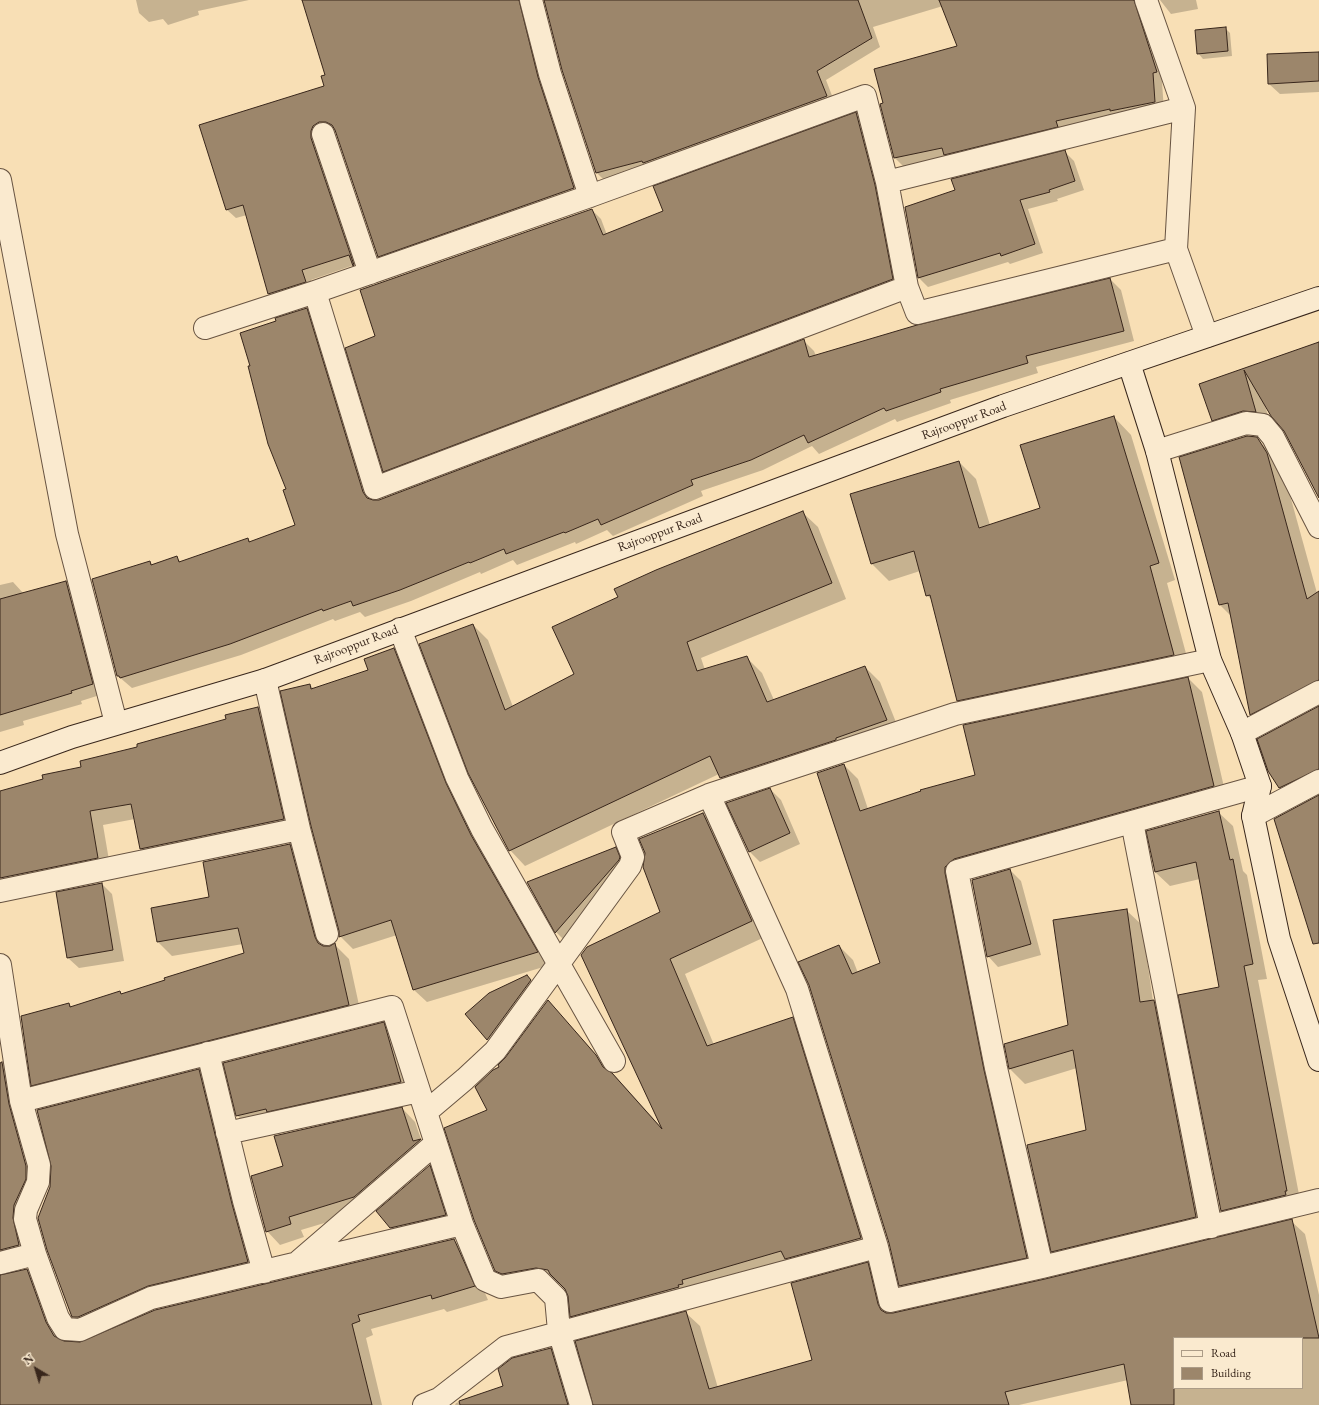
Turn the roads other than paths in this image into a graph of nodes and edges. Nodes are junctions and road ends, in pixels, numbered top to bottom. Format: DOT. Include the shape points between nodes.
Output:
graph roads {
  1 [pos="531,0"];
  2 [pos="1146,0"];
  3 [pos="1184,108"];
  4 [pos="323,134"];
  5 [pos="0,180"];
  6 [pos="887,182"];
  7 [pos="590,196"];
  8 [pos="1176,249"];
  9 [pos="370,273"];
  10 [pos="907,287"];
  11 [pos="315,292"];
  12 [pos="1319,298"];
  13 [pos="205,328"];
  14 [pos="1207,336"];
  15 [pos="1129,363"];
  16 [pos="1157,451"];
  17 [pos="1319,527"];
  18 [pos="400,629"];
  19 [pos="1210,660"];
  20 [pos="265,680"];
  21 [pos="1319,692"];
  22 [pos="116,723"];
  23 [pos="1242,733"];
  24 [pos="0,763"];
  25 [pos="1319,781"];
  26 [pos="1260,786"];
  27 [pos="709,795"];
  28 [pos="1253,816"];
  29 [pos="1132,822"];
  30 [pos="299,829"];
  31 [pos="0,891"];
  32 [pos="327,934"];
  33 [pos="559,964"];
  34 [pos="0,965"];
  35 [pos="208,1053"];
  36 [pos="1319,1060"];
  37 [pos="614,1061"];
  38 [pos="419,1091"];
  39 [pos="22,1101"];
  40 [pos="426,1112"];
  41 [pos="228,1133"];
  42 [pos="436,1142"];
  43 [pos="1319,1200"];
  44 [pos="462,1224"];
  45 [pos="1211,1227"];
  46 [pos="876,1247"];
  47 [pos="35,1254"];
  48 [pos="0,1263"];
  49 [pos="296,1264"];
  50 [pos="1042,1267"];
  51 [pos="264,1272"];
  52 [pos="558,1331"];
  53 [pos="424,1405"];
  54 [pos="581,1405"];
  1 -- 7 [label="street" via="550,74"];
  2 -- 3 [label="street"];
  3 -- 6 [label="street"];
  3 -- 8 [label="street"];
  4 -- 9 [label="street"];
  5 -- 22 [label="street" via="67,534"];
  6 -- 7 [label="street" via="865,96"];
  6 -- 10 [label="street"];
  7 -- 9 [label="street"];
  8 -- 10 [label="street" via="916,313"];
  8 -- 14 [label="street"];
  9 -- 11 [label="street"];
  10 -- 11 [label="street" via="375,488"];
  11 -- 13 [label="street"];
  12 -- 14 [label="street, Rajrooppur Road"];
  14 -- 15 [label="street, Rajrooppur Road"];
  15 -- 16 [label="street"];
  15 -- 18 [label="street, Rajrooppur Road" via="1002,406"];
  16 -- 17 [label="street" via="1246,423 1263,425 1273,437"];
  16 -- 19 [label="street"];
  18 -- 20 [label="street, Rajrooppur Road"];
  18 -- 33 [label="street" via="457,778 482,829"];
  19 -- 23 [label="street"];
  19 -- 27 [label="street" via="955,714"];
  20 -- 22 [label="street, Rajrooppur Road"];
  20 -- 30 [label="street"];
  21 -- 23 [label="street"];
  22 -- 24 [label="street, Rajrooppur Road"];
  23 -- 26 [label="street"];
  25 -- 28 [label="street"];
  26 -- 28 [label="street"];
  26 -- 29 [label="street"];
  27 -- 33 [label="street" via="623,832 633,857 630,866"];
  27 -- 46 [label="street" via="797,989"];
  28 -- 36 [label="street" via="1279,939"];
  29 -- 45 [label="street"];
  29 -- 50 [label="street" via="957,871 996,1068"];
  30 -- 31 [label="street"];
  30 -- 32 [label="street"];
  33 -- 37 [label="street"];
  33 -- 40 [label="street" via="495,1051"];
  34 -- 39 [label="street"];
  35 -- 38 [label="street" via="392,1007"];
  35 -- 39 [label="street"];
  35 -- 41 [label="street"];
  38 -- 40 [label="street"];
  38 -- 41 [label="street"];
  39 -- 47 [label="street" via="39,1165 38,1182 26,1210 25,1219"];
  40 -- 42 [label="street"];
  41 -- 51 [label="street"];
  42 -- 44 [label="street"];
  42 -- 49 [label="street"];
  43 -- 45 [label="street"];
  44 -- 49 [label="street"];
  44 -- 52 [label="street" via="485,1280 500,1287 538,1280 556,1298"];
  45 -- 50 [label="street"];
  46 -- 50 [label="street" via="890,1301"];
  46 -- 52 [label="street"];
  47 -- 48 [label="street"];
  47 -- 51 [label="street" via="58,1318 65,1329 80,1330 151,1298"];
  49 -- 51 [label="street"];
  52 -- 53 [label="street" via="506,1347 439,1399"];
  52 -- 54 [label="street"];
}
